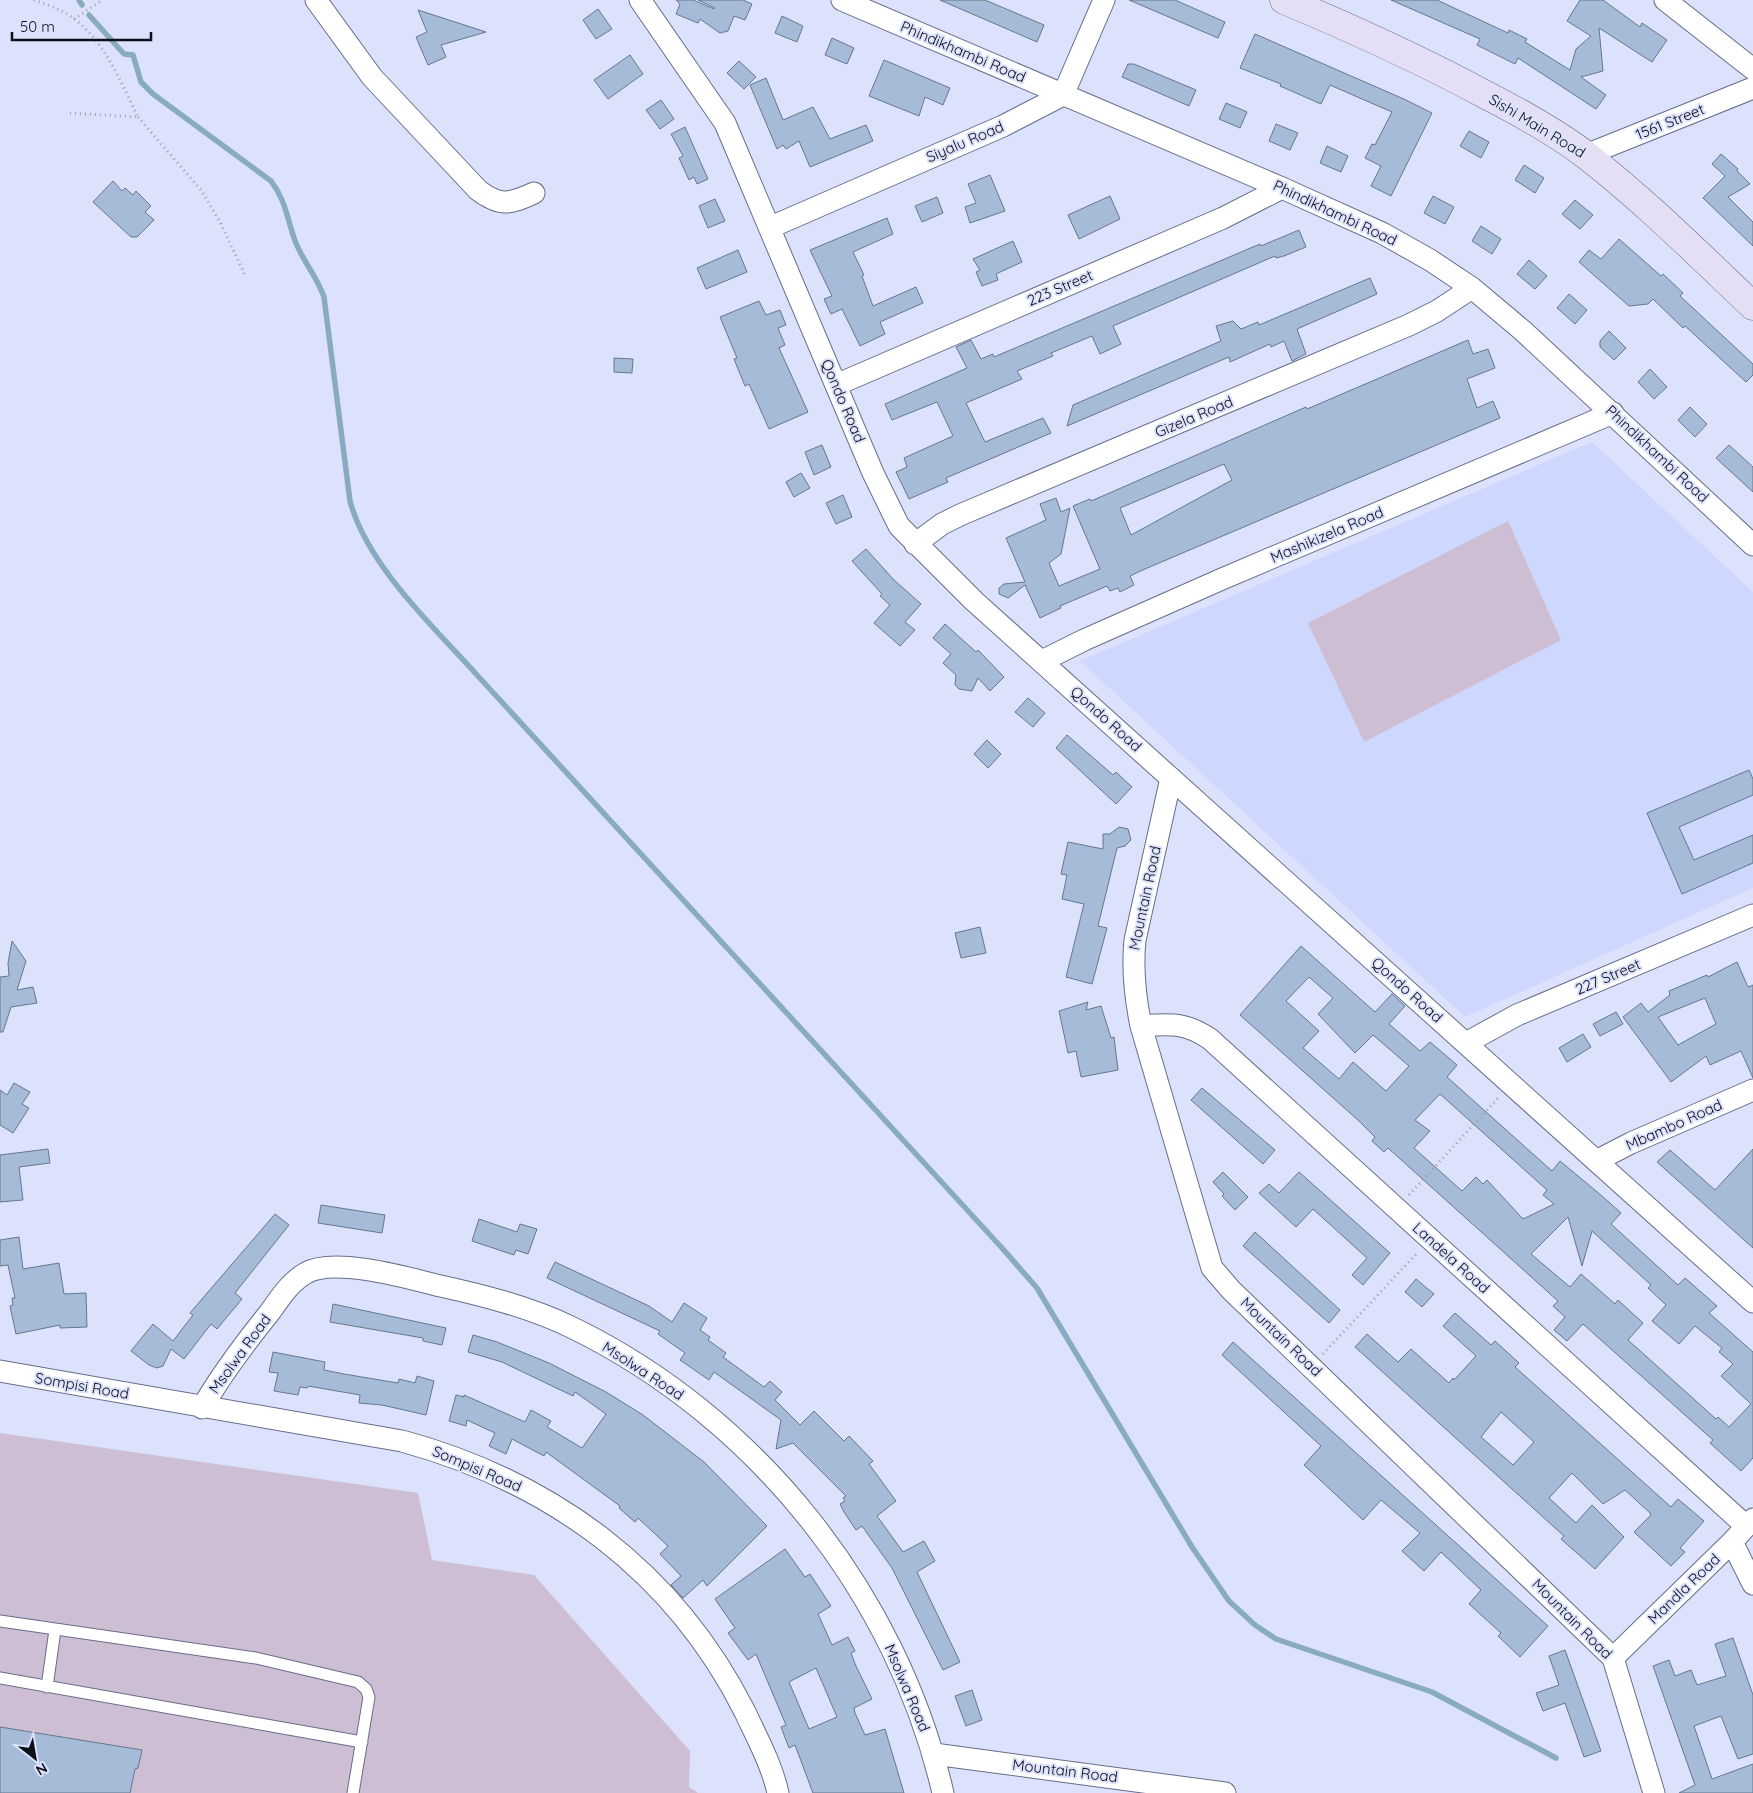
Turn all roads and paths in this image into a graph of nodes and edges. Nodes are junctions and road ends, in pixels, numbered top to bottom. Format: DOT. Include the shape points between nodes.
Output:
graph roads {
  1 [pos="34,0"];
  2 [pos="102,0"];
  3 [pos="316,0"];
  4 [pos="640,0"];
  5 [pos="842,0"];
  6 [pos="1104,0"];
  7 [pos="1284,0"];
  8 [pos="1665,0"];
  9 [pos="74,19"];
  10 [pos="1753,69"];
  11 [pos="1753,88"];
  12 [pos="1063,95"];
  13 [pos="68,113"];
  14 [pos="138,117"];
  15 [pos="1586,155"];
  16 [pos="1282,188"];
  17 [pos="534,193"];
  18 [pos="771,227"];
  19 [pos="245,275"];
  20 [pos="1472,288"];
  21 [pos="1753,306"];
  22 [pos="836,385"];
  23 [pos="1613,413"];
  24 [pos="915,544"];
  25 [pos="1753,545"];
  26 [pos="1042,660"];
  27 [pos="1172,778"];
  28 [pos="1753,915"];
  29 [pos="1142,1026"];
  30 [pos="1466,1043"];
  31 [pos="1753,1090"];
  32 [pos="1497,1100"];
  33 [pos="1596,1161"];
  34 [pos="1408,1197"];
  35 [pos="1416,1254"];
  36 [pos="1753,1302"];
  37 [pos="1312,1366"];
  38 [pos="0,1371"];
  39 [pos="202,1408"];
  40 [pos="1750,1522"];
  41 [pos="1732,1542"];
  42 [pos="1753,1584"];
  43 [pos="0,1621"];
  44 [pos="55,1630"];
  45 [pos="1613,1658"];
  46 [pos="0,1678"];
  47 [pos="47,1686"];
  48 [pos="362,1742"];
  49 [pos="934,1754"];
  50 [pos="353,1793"];
  51 [pos="778,1793"];
  52 [pos="943,1793"];
  53 [pos="1225,1793"];
  54 [pos="1654,1793"];
  1 -- 9 [label="path"];
  2 -- 9 [label="path"];
  3 -- 17 [label="street" via="372,77 478,190 491,200 502,202 512,202"];
  4 -- 18 [label="street, Qondo Road" via="725,123"];
  5 -- 12 [label="street, Phindikhambi Road"];
  6 -- 12 [label="street"];
  7 -- 15 [label="street, Sishi Main Road" via="1452,77 1526,116"];
  8 -- 10 [label="street"];
  9 -- 14 [label="path" via="97,43"];
  11 -- 15 [label="street, 1561 Street"];
  12 -- 16 [label="street, Phindikhambi Road"];
  12 -- 18 [label="street, Siyalu Road" via="1003,126"];
  13 -- 14 [label="path"];
  14 -- 19 [label="path" via="201,190"];
  15 -- 21 [label="street, Sishi Main Road" via="1640,200"];
  16 -- 20 [label="street, Phindikhambi Road" via="1382,233"];
  16 -- 22 [label="street, 223 Street" via="1224,218"];
  18 -- 22 [label="street, Qondo Road"];
  20 -- 23 [label="street, Phindikhambi Road"];
  20 -- 24 [label="street, Gizela Road" via="1409,325 960,515"];
  22 -- 24 [label="street, Qondo Road" via="890,510"];
  23 -- 25 [label="street, Phindikhambi Road"];
  23 -- 26 [label="street, Mashikizela Road" via="1222,579"];
  24 -- 26 [label="street, Qondo Road"];
  26 -- 27 [label="street, Qondo Road"];
  27 -- 29 [label="street, Mountain Road" via="1135,940 1134,992"];
  27 -- 30 [label="street, Qondo Road"];
  28 -- 30 [label="street, 227 Street" via="1517,1015"];
  29 -- 37 [label="street, Mountain Road" via="1212,1268"];
  29 -- 40 [label="street, Landela Road" via="1187,1026 1210,1039"];
  30 -- 33 [label="street, Qondo Road"];
  31 -- 33 [label="street, Mbambo Road"];
  32 -- 34 [label="path"];
  33 -- 36 [label="street, Qondo Road"];
  35 -- 37 [label="path"];
  37 -- 45 [label="street, Mountain Road"];
  38 -- 39 [label="street, Sompisi Road"];
  39 -- 49 [label="street, Msolwa Road" via="235,1356 292,1284 306,1272 329,1266 416,1280 491,1298 572,1328 619,1353 704,1412 743,1445 783,1486 826,1540 865,1600 897,1660"];
  39 -- 51 [label="street, Sompisi Road" via="402,1442 442,1452 555,1504 602,1536 637,1567 703,1643 740,1703"];
  40 -- 41 [label="street, Mandla Road"];
  41 -- 42 [label="street"];
  41 -- 45 [label="street, Mandla Road"];
  43 -- 44 [label="lane"];
  44 -- 47 [label="lane"];
  44 -- 48 [label="lane" via="256,1658 358,1682 369,1697"];
  45 -- 54 [label="street, Mountain Road"];
  46 -- 47 [label="lane"];
  47 -- 48 [label="lane"];
  48 -- 50 [label="lane"];
  49 -- 52 [label="street, Msolwa Road"];
  49 -- 53 [label="street, Mountain Road"];
}
